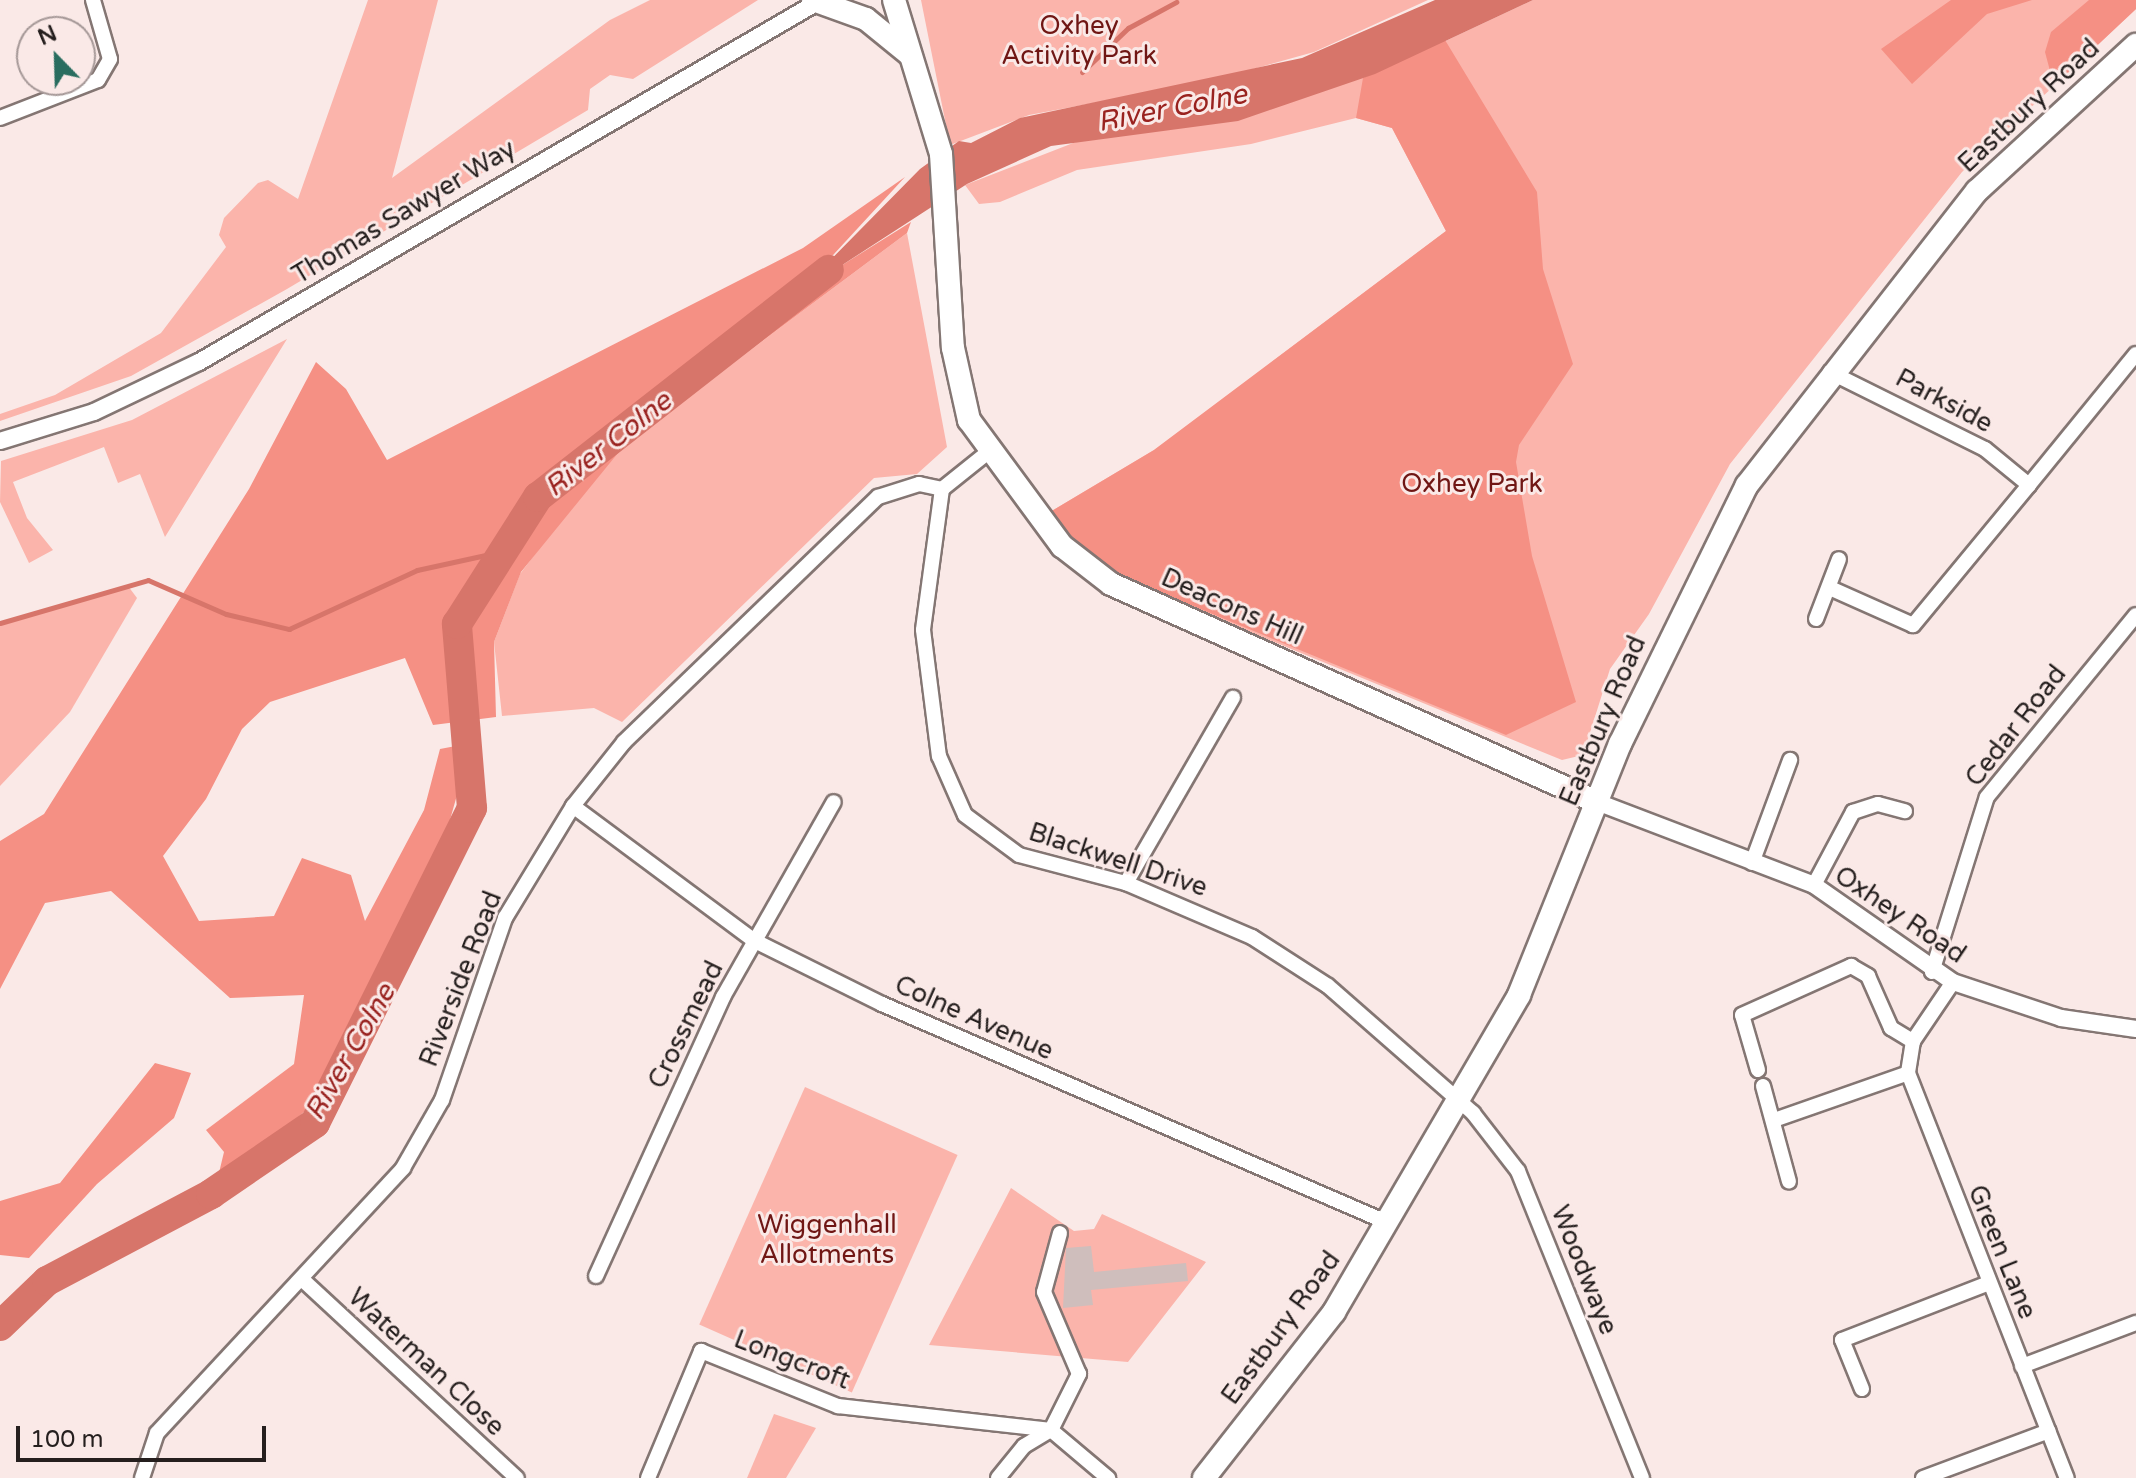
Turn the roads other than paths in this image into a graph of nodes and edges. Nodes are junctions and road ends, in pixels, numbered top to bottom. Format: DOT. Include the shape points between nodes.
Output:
graph roads {
  1 [pos="93,0"];
  2 [pos="894,0"];
  3 [pos="815,1"];
  4 [pos="2136,45"];
  5 [pos="909,54"];
  6 [pos="0,118"];
  7 [pos="2136,354"];
  8 [pos="1830,372"];
  9 [pos="0,441"];
  10 [pos="987,453"];
  11 [pos="2029,485"];
  12 [pos="942,489"];
  13 [pos="1839,559"];
  14 [pos="1830,588"];
  15 [pos="2136,615"];
  16 [pos="1816,619"];
  17 [pos="1233,698"];
  18 [pos="1790,760"];
  19 [pos="834,802"];
  20 [pos="1597,802"];
  21 [pos="573,806"];
  22 [pos="1905,811"];
  23 [pos="1752,863"];
  24 [pos="1126,883"];
  25 [pos="1814,885"];
  26 [pos="755,941"];
  27 [pos="1932,972"];
  28 [pos="1953,982"];
  29 [pos="2136,1029"];
  30 [pos="1913,1041"];
  31 [pos="1758,1070"];
  32 [pos="1908,1073"];
  33 [pos="1763,1086"];
  34 [pos="1455,1097"];
  35 [pos="1777,1119"];
  36 [pos="1789,1182"];
  37 [pos="1384,1221"];
  38 [pos="1060,1233"];
  39 [pos="596,1276"];
  40 [pos="304,1281"];
  41 [pos="1989,1283"];
  42 [pos="2136,1323"];
  43 [pos="2022,1366"];
  44 [pos="1862,1389"];
  45 [pos="1051,1430"];
  46 [pos="2049,1431"];
  47 [pos="142,1478"];
  48 [pos="517,1478"];
  49 [pos="648,1478"];
  50 [pos="998,1478"];
  51 [pos="1108,1478"];
  52 [pos="1204,1478"];
  53 [pos="1642,1478"];
  54 [pos="1923,1478"];
  55 [pos="2067,1478"];
  1 -- 6 [label="street" via="110,59 98,80"];
  2 -- 5 [label="main road, Deacons Hill"];
  3 -- 5 [label="main road" via="866,19"];
  3 -- 9 [label="street, Thomas Sawyer Way" via="393,252 262,323 94,412"];
  4 -- 8 [label="main road, Eastbury Road" via="1977,191"];
  5 -- 10 [label="main road, Deacons Hill" via="941,154 953,348 969,420"];
  7 -- 11 [label="street"];
  8 -- 11 [label="street, Parkside" via="1985,449"];
  8 -- 20 [label="main road, Eastbury Road" via="1747,485 1696,578"];
  10 -- 12 [label="street"];
  10 -- 20 [label="main road, Deacons Hill" via="1062,546 1111,584"];
  11 -- 14 [label="street" via="1913,625"];
  12 -- 21 [label="street, Riverside Road" via="919,484 878,497 658,706"];
  12 -- 24 [label="street, Blackwell Drive" via="923,630 949,787 987,836 1019,855"];
  13 -- 14 [label="street"];
  14 -- 16 [label="street"];
  15 -- 27 [label="street, Cedar Road" via="1987,797"];
  17 -- 24 [label="street"];
  18 -- 23 [label="street"];
  19 -- 26 [label="street, Crossmead"];
  20 -- 23 [label="street, Oxhey Road"];
  20 -- 34 [label="main road, Eastbury Road" via="1519,995"];
  21 -- 26 [label="street, Colne Avenue"];
  21 -- 40 [label="street, Riverside Road" via="505,918 442,1100 403,1168"];
  22 -- 25 [label="street" via="1878,804 1853,812"];
  23 -- 25 [label="street, Oxhey Road"];
  24 -- 34 [label="street, Blackwell Drive" via="1199,909 1328,986"];
  25 -- 27 [label="street, Oxhey Road"];
  26 -- 37 [label="street, Colne Avenue" via="1022,1067"];
  26 -- 39 [label="street, Crossmead"];
  27 -- 28 [label="street, Oxhey Road"];
  28 -- 29 [label="street, Oxhey Road" via="2061,1018"];
  28 -- 30 [label="street, Green Lane"];
  30 -- 31 [label="street" via="1891,1028 1872,982 1858,970 1839,970 1742,1015"];
  30 -- 32 [label="street, Green Lane"];
  32 -- 35 [label="street"];
  32 -- 41 [label="street, Green Lane"];
  33 -- 35 [label="street"];
  34 -- 37 [label="main road, Eastbury Road"];
  34 -- 53 [label="street, Woodwaye" via="1518,1171"];
  35 -- 36 [label="street" via="1771,1134"];
  37 -- 52 [label="main road, Eastbury Road" via="1334,1312"];
  38 -- 45 [label="street" via="1044,1292 1079,1374"];
  40 -- 47 [label="street, Riverside Road" via="157,1433"];
  40 -- 48 [label="street, Waterman Close"];
  41 -- 43 [label="street, Green Lane"];
  41 -- 44 [label="street" via="1842,1340"];
  42 -- 43 [label="street"];
  43 -- 46 [label="street, Green Lane"];
  45 -- 49 [label="street, Longcroft" via="838,1406 701,1351"];
  45 -- 50 [label="street" via="1024,1446"];
  45 -- 51 [label="street"];
  46 -- 54 [label="street"];
  46 -- 55 [label="street, Green Lane"];
}
